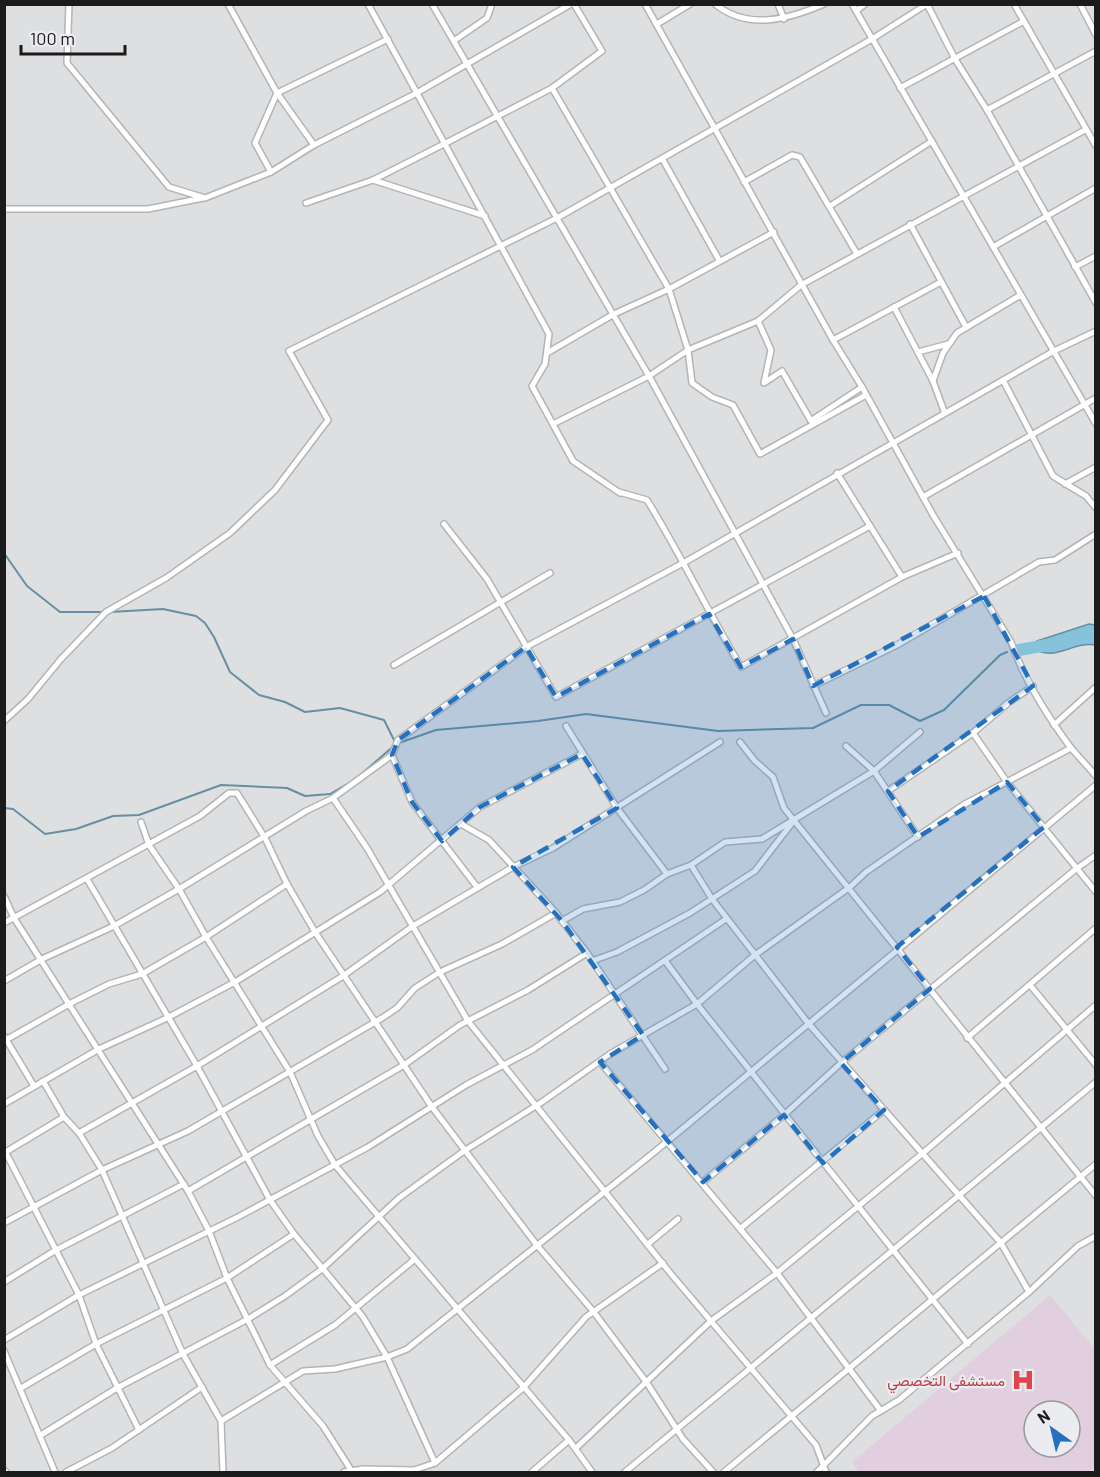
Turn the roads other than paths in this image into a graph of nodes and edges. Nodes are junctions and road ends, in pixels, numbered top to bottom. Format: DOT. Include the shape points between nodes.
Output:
graph roads {
  1 [pos="69,4"];
  2 [pos="228,4"];
  3 [pos="368,4"];
  4 [pos="432,4"];
  5 [pos="492,4"];
  6 [pos="573,4"];
  7 [pos="645,4"];
  8 [pos="690,4"];
  9 [pos="715,4"];
  10 [pos="778,4"];
  11 [pos="824,4"];
  12 [pos="852,4"];
  13 [pos="865,4"];
  14 [pos="1014,4"];
  15 [pos="1080,4"];
  16 [pos="856,11"];
  17 [pos="784,19"];
  18 [pos="1024,21"];
  19 [pos="657,24"];
  20 [pos="1095,35"];
  21 [pos="388,39"];
  22 [pos="872,39"];
  23 [pos="455,40"];
  24 [pos="1095,51"];
  25 [pos="955,59"];
  26 [pos="468,62"];
  27 [pos="1055,73"];
  28 [pos="552,88"];
  29 [pos="900,88"];
  30 [pos="278,93"];
  31 [pos="415,94"];
  32 [pos="987,110"];
  33 [pos="495,116"];
  34 [pos="715,127"];
  35 [pos="1085,130"];
  36 [pos="932,141"];
  37 [pos="314,144"];
  38 [pos="444,144"];
  39 [pos="1095,146"];
  40 [pos="663,160"];
  41 [pos="1017,167"];
  42 [pos="271,172"];
  43 [pos="373,180"];
  44 [pos="744,182"];
  45 [pos="1095,188"];
  46 [pos="609,189"];
  47 [pos="962,195"];
  48 [pos="205,198"];
  49 [pos="306,203"];
  50 [pos="830,206"];
  51 [pos="4,209"];
  52 [pos="15,211"];
  53 [pos="4,216"];
  54 [pos="485,216"];
  55 [pos="1046,216"];
  56 [pos="557,219"];
  57 [pos="910,224"];
  58 [pos="774,232"];
  59 [pos="503,246"];
  60 [pos="993,247"];
  61 [pos="857,254"];
  62 [pos="1095,256"];
  63 [pos="719,260"];
  64 [pos="1075,267"];
  65 [pos="941,282"];
  66 [pos="801,285"];
  67 [pos="669,289"];
  68 [pos="1019,296"];
  69 [pos="1095,303"];
  70 [pos="894,307"];
  71 [pos="614,314"];
  72 [pos="758,321"];
  73 [pos="966,327"];
  74 [pos="1095,331"];
  75 [pos="832,340"];
  76 [pos="948,344"];
  77 [pos="688,350"];
  78 [pos="1053,351"];
  79 [pos="918,352"];
  80 [pos="547,353"];
  81 [pos="649,376"];
  82 [pos="1003,380"];
  83 [pos="933,381"];
  84 [pos="862,387"];
  85 [pos="866,395"];
  86 [pos="1095,398"];
  87 [pos="1085,404"];
  88 [pos="944,411"];
  89 [pos="811,421"];
  90 [pos="553,424"];
  91 [pos="1095,424"];
  92 [pos="1033,433"];
  93 [pos="892,441"];
  94 [pos="760,454"];
  95 [pos="1095,467"];
  96 [pos="837,472"];
  97 [pos="1065,483"];
  98 [pos="923,497"];
  99 [pos="1095,508"];
  100 [pos="444,524"];
  101 [pos="870,526"];
  102 [pos="735,533"];
  103 [pos="1095,534"];
  104 [pos="958,553"];
  105 [pos="685,562"];
  106 [pos="550,573"];
  107 [pos="902,577"];
  108 [pos="762,583"];
  109 [pos="984,596"];
  110 [pos="499,603"];
  111 [pos="709,614"];
  112 [pos="793,639"];
  113 [pos="526,647"];
  114 [pos="394,665"];
  115 [pos="813,686"];
  116 [pos="1033,686"];
  117 [pos="1095,687"];
  118 [pos="826,713"];
  119 [pos="4,722"];
  120 [pos="1054,725"];
  121 [pos="566,726"];
  122 [pos="920,732"];
  123 [pos="973,733"];
  124 [pos="720,742"];
  125 [pos="740,742"];
  126 [pos="846,746"];
  127 [pos="1071,748"];
  128 [pos="392,754"];
  129 [pos="582,754"];
  130 [pos="874,771"];
  131 [pos="1095,776"];
  132 [pos="1007,782"];
  133 [pos="1095,785"];
  134 [pos="888,791"];
  135 [pos="333,798"];
  136 [pos="617,808"];
  137 [pos="795,819"];
  138 [pos="141,822"];
  139 [pos="461,824"];
  140 [pos="1044,827"];
  141 [pos="918,837"];
  142 [pos="265,838"];
  143 [pos="442,841"];
  144 [pos="149,845"];
  145 [pos="1095,855"];
  146 [pos="691,865"];
  147 [pos="513,867"];
  148 [pos="1076,868"];
  149 [pos="667,874"];
  150 [pos="87,879"];
  151 [pos="287,884"];
  152 [pos="388,886"];
  153 [pos="850,887"];
  154 [pos="477,888"];
  155 [pos="179,889"];
  156 [pos="1095,892"];
  157 [pos="4,896"];
  158 [pos="712,899"];
  159 [pos="556,913"];
  160 [pos="14,918"];
  161 [pos="726,919"];
  162 [pos="562,921"];
  163 [pos="4,922"];
  164 [pos="114,926"];
  165 [pos="413,926"];
  166 [pos="1095,928"];
  167 [pos="315,932"];
  168 [pos="206,937"];
  169 [pos="897,947"];
  170 [pos="587,953"];
  171 [pos="755,955"];
  172 [pos="42,959"];
  173 [pos="592,961"];
  174 [pos="666,962"];
  175 [pos="440,972"];
  176 [pos="141,974"];
  177 [pos="344,975"];
  178 [pos="4,981"];
  179 [pos="235,982"];
  180 [pos="1030,985"];
  181 [pos="930,989"];
  182 [pos="615,995"];
  183 [pos="71,1003"];
  184 [pos="697,1004"];
  185 [pos="1095,1005"];
  186 [pos="167,1018"];
  187 [pos="468,1021"];
  188 [pos="374,1022"];
  189 [pos="808,1023"];
  190 [pos="261,1026"];
  191 [pos="1066,1029"];
  192 [pos="643,1035"];
  193 [pos="968,1038"];
  194 [pos="5,1039"];
  195 [pos="99,1049"];
  196 [pos="600,1062"];
  197 [pos="841,1063"];
  198 [pos="404,1065"];
  199 [pos="1095,1065"];
  200 [pos="197,1066"];
  201 [pos="503,1066"];
  202 [pos="665,1070"];
  203 [pos="752,1070"];
  204 [pos="291,1072"];
  205 [pos="43,1081"];
  206 [pos="1095,1082"];
  207 [pos="1005,1084"];
  208 [pos="34,1086"];
  209 [pos="4,1104"];
  210 [pos="131,1105"];
  211 [pos="537,1105"];
  212 [pos="432,1107"];
  213 [pos="884,1110"];
  214 [pos="222,1112"];
  215 [pos="784,1114"];
  216 [pos="64,1117"];
  217 [pos="311,1121"];
  218 [pos="1040,1126"];
  219 [pos="79,1133"];
  220 [pos="668,1140"];
  221 [pos="159,1146"];
  222 [pos="464,1151"];
  223 [pos="5,1153"];
  224 [pos="923,1153"];
  225 [pos="246,1157"];
  226 [pos="823,1163"];
  227 [pos="1095,1164"];
  228 [pos="335,1165"];
  229 [pos="102,1170"];
  230 [pos="1081,1177"];
  231 [pos="703,1182"];
  232 [pos="184,1184"];
  233 [pos="604,1190"];
  234 [pos="188,1191"];
  235 [pos="1095,1196"];
  236 [pos="960,1197"];
  237 [pos="270,1200"];
  238 [pos="33,1206"];
  239 [pos="858,1207"];
  240 [pos="124,1215"];
  241 [pos="379,1216"];
  242 [pos="678,1219"];
  243 [pos="4,1223"];
  244 [pos="741,1228"];
  245 [pos="209,1231"];
  246 [pos="294,1234"];
  247 [pos="1095,1236"];
  248 [pos="1001,1243"];
  249 [pos="648,1244"];
  250 [pos="536,1245"];
  251 [pos="56,1250"];
  252 [pos="893,1251"];
  253 [pos="415,1259"];
  254 [pos="144,1262"];
  255 [pos="663,1263"];
  256 [pos="322,1269"];
  257 [pos="777,1273"];
  258 [pos="227,1278"];
  259 [pos="4,1282"];
  260 [pos="1029,1292"];
  261 [pos="79,1295"];
  262 [pos="932,1300"];
  263 [pos="164,1308"];
  264 [pos="356,1308"];
  265 [pos="457,1309"];
  266 [pos="593,1311"];
  267 [pos="248,1319"];
  268 [pos="812,1319"];
  269 [pos="711,1321"];
  270 [pos="4,1340"];
  271 [pos="96,1344"];
  272 [pos="968,1344"];
  273 [pos="4,1351"];
  274 [pos="183,1354"];
  275 [pos="387,1357"];
  276 [pos="270,1365"];
  277 [pos="849,1368"];
  278 [pos="750,1370"];
  279 [pos="283,1382"];
  280 [pos="647,1383"];
  281 [pos="202,1387"];
  282 [pos="21,1388"];
  283 [pos="117,1388"];
  284 [pos="523,1388"];
  285 [pos="881,1411"];
  286 [pos="792,1417"];
  287 [pos="221,1421"];
  288 [pos="139,1430"];
  289 [pos="677,1431"];
  290 [pos="41,1435"];
  291 [pos="569,1440"];
  292 [pos="576,1448"];
  293 [pos="435,1463"];
  294 [pos="351,1470"];
  295 [pos="825,1470"];
  296 [pos="55,1473"];
  297 [pos="66,1473"];
  298 [pos="223,1473"];
  299 [pos="344,1473"];
  300 [pos="532,1473"];
  301 [pos="592,1473"];
  302 [pos="625,1473"];
  303 [pos="713,1473"];
  304 [pos="724,1473"];
  305 [pos="817,1473"];
  1 -- 48 [label="street" via="67,63 169,187"];
  2 -- 30 [label="street"];
  3 -- 21 [label="street"];
  4 -- 23 [label="street"];
  5 -- 23 [label="street" via="487,18"];
  6 -- 26 [label="street"];
  6 -- 28 [label="street" via="602,51"];
  7 -- 19 [label="street"];
  8 -- 19 [label="street"];
  9 -- 17 [label="street" via="728,15"];
  10 -- 17 [label="street"];
  11 -- 17 [label="street"];
  12 -- 16 [label="street"];
  13 -- 16 [label="street"];
  14 -- 18 [label="street"];
  15 -- 20 [label="street"];
  16 -- 22 [label="street"];
  18 -- 25 [label="street"];
  18 -- 27 [label="street"];
  19 -- 34 [label="street"];
  21 -- 30 [label="street"];
  21 -- 31 [label="street"];
  22 -- 25 [label="street" via="927,4"];
  22 -- 29 [label="street"];
  22 -- 34 [label="street"];
  23 -- 26 [label="street"];
  24 -- 27 [label="street"];
  25 -- 29 [label="street"];
  25 -- 32 [label="street"];
  26 -- 31 [label="street"];
  26 -- 33 [label="street"];
  27 -- 32 [label="street"];
  27 -- 35 [label="street"];
  28 -- 33 [label="street"];
  28 -- 46 [label="street"];
  29 -- 36 [label="street"];
  30 -- 37 [label="street"];
  30 -- 42 [label="street" via="255,143"];
  31 -- 37 [label="street"];
  31 -- 38 [label="street"];
  32 -- 41 [label="street"];
  33 -- 38 [label="street"];
  33 -- 56 [label="street"];
  34 -- 40 [label="street"];
  34 -- 44 [label="street"];
  35 -- 39 [label="street"];
  35 -- 41 [label="street"];
  36 -- 47 [label="street"];
  36 -- 50 [label="street"];
  37 -- 42 [label="street"];
  38 -- 43 [label="street"];
  38 -- 54 [label="street"];
  40 -- 46 [label="street"];
  40 -- 63 [label="street"];
  41 -- 47 [label="street"];
  41 -- 55 [label="street"];
  42 -- 48 [label="street"];
  43 -- 49 [label="street"];
  43 -- 54 [label="street"];
  44 -- 50 [label="street" via="798,155"];
  44 -- 58 [label="street"];
  45 -- 55 [label="street"];
  46 -- 56 [label="street"];
  46 -- 67 [label="street"];
  47 -- 57 [label="street"];
  47 -- 60 [label="street"];
  48 -- 52 [label="street" via="148,209"];
  50 -- 61 [label="street"];
  51 -- 52 [label="street"];
  52 -- 53 [label="street"];
  54 -- 59 [label="street"];
  55 -- 60 [label="street"];
  55 -- 64 [label="street"];
  56 -- 59 [label="street"];
  56 -- 71 [label="street"];
  57 -- 61 [label="street"];
  57 -- 65 [label="street"];
  58 -- 63 [label="street"];
  58 -- 66 [label="street"];
  59 -- 80 [label="street" via="549,334"];
  59 -- 119 [label="street" via="289,351 328,420 287,475 230,533 166,578 106,612"];
  60 -- 68 [label="street"];
  61 -- 66 [label="street"];
  62 -- 64 [label="street"];
  63 -- 67 [label="street"];
  64 -- 69 [label="street"];
  65 -- 70 [label="street"];
  65 -- 73 [label="street"];
  66 -- 72 [label="street"];
  66 -- 75 [label="street"];
  67 -- 71 [label="street"];
  67 -- 77 [label="street"];
  68 -- 73 [label="street"];
  68 -- 78 [label="street"];
  70 -- 75 [label="street"];
  70 -- 79 [label="street"];
  71 -- 80 [label="street"];
  71 -- 81 [label="street"];
  72 -- 77 [label="street"];
  72 -- 89 [label="street" via="771,350 764,384 782,371"];
  73 -- 76 [label="street"];
  74 -- 78 [label="street"];
  75 -- 84 [label="street"];
  76 -- 79 [label="street"];
  76 -- 83 [label="street"];
  77 -- 81 [label="street"];
  77 -- 94 [label="street" via="692,382 712,397 733,405"];
  78 -- 82 [label="street"];
  78 -- 87 [label="street"];
  79 -- 83 [label="street"];
  80 -- 90 [label="street" via="532,386"];
  81 -- 90 [label="street"];
  81 -- 102 [label="street"];
  82 -- 88 [label="street"];
  82 -- 92 [label="street"];
  83 -- 88 [label="street"];
  84 -- 85 [label="street"];
  84 -- 89 [label="street"];
  85 -- 93 [label="street"];
  85 -- 94 [label="street"];
  86 -- 87 [label="street"];
  87 -- 91 [label="street"];
  87 -- 92 [label="street"];
  88 -- 93 [label="street"];
  89 -- 94 [label="street"];
  90 -- 105 [label="street" via="573,460 619,493 647,500"];
  92 -- 97 [label="street" via="1049,471"];
  92 -- 98 [label="street"];
  93 -- 96 [label="street"];
  93 -- 98 [label="street"];
  95 -- 97 [label="street"];
  96 -- 101 [label="street"];
  96 -- 102 [label="street"];
  97 -- 99 [label="street" via="1086,496"];
  98 -- 104 [label="street"];
  100 -- 110 [label="street" via="487,579"];
  101 -- 107 [label="street"];
  101 -- 108 [label="street"];
  102 -- 105 [label="street"];
  102 -- 108 [label="street"];
  103 -- 109 [label="street" via="1055,560 1039,562"];
  104 -- 107 [label="street"];
  104 -- 109 [label="street"];
  105 -- 111 [label="street"];
  105 -- 113 [label="street"];
  106 -- 110 [label="street"];
  107 -- 112 [label="street"];
  108 -- 111 [label="street"];
  108 -- 112 [label="street"];
  109 -- 115 [label="street"];
  109 -- 116 [label="street"];
  110 -- 113 [label="street"];
  110 -- 114 [label="street"];
  111 -- 112 [label="street" via="741,667"];
  111 -- 113 [label="street" via="556,697"];
  112 -- 115 [label="street"];
  113 -- 128 [label="street" via="406,734"];
  115 -- 118 [label="street"];
  116 -- 120 [label="street"];
  116 -- 123 [label="street"];
  117 -- 120 [label="street"];
  120 -- 127 [label="street"];
  121 -- 129 [label="street"];
  122 -- 130 [label="street"];
  123 -- 132 [label="street"];
  123 -- 134 [label="street"];
  124 -- 136 [label="street"];
  125 -- 137 [label="street" via="773,777 784,808"];
  126 -- 130 [label="street"];
  127 -- 131 [label="street"];
  127 -- 132 [label="street"];
  128 -- 135 [label="street"];
  128 -- 143 [label="street" via="412,802"];
  129 -- 136 [label="street"];
  129 -- 139 [label="street" via="480,807"];
  130 -- 134 [label="street"];
  130 -- 137 [label="street"];
  132 -- 140 [label="street"];
  132 -- 141 [label="street" via="963,805"];
  133 -- 140 [label="street"];
  134 -- 141 [label="street"];
  135 -- 142 [label="street"];
  135 -- 152 [label="street"];
  136 -- 147 [label="street" via="553,848"];
  136 -- 149 [label="street"];
  137 -- 146 [label="street" via="762,839 725,842"];
  137 -- 153 [label="street"];
  137 -- 158 [label="street" via="755,871"];
  138 -- 144 [label="street"];
  139 -- 143 [label="street"];
  139 -- 147 [label="street" via="489,840"];
  140 -- 148 [label="street"];
  140 -- 169 [label="street"];
  141 -- 153 [label="street"];
  142 -- 144 [label="street" via="243,801 233,792"];
  142 -- 151 [label="street"];
  142 -- 155 [label="street"];
  143 -- 152 [label="street"];
  143 -- 154 [label="street"];
  144 -- 150 [label="street"];
  144 -- 155 [label="street"];
  145 -- 148 [label="street"];
  146 -- 149 [label="street"];
  146 -- 158 [label="street"];
  147 -- 154 [label="street"];
  147 -- 159 [label="street"];
  148 -- 156 [label="street"];
  148 -- 181 [label="street"];
  149 -- 162 [label="street" via="620,902 583,909"];
  150 -- 160 [label="street"];
  150 -- 164 [label="street"];
  151 -- 167 [label="street"];
  151 -- 168 [label="street"];
  152 -- 165 [label="street"];
  152 -- 167 [label="street"];
  153 -- 169 [label="street"];
  153 -- 171 [label="street"];
  154 -- 165 [label="street"];
  155 -- 164 [label="street"];
  155 -- 168 [label="street"];
  157 -- 160 [label="street"];
  158 -- 161 [label="street"];
  158 -- 173 [label="street" via="617,952"];
  159 -- 162 [label="street"];
  159 -- 175 [label="street" via="502,944"];
  160 -- 163 [label="street"];
  160 -- 172 [label="street"];
  161 -- 171 [label="street"];
  161 -- 174 [label="street"];
  162 -- 170 [label="street"];
  164 -- 172 [label="street"];
  164 -- 176 [label="street"];
  165 -- 175 [label="street"];
  165 -- 177 [label="street"];
  166 -- 180 [label="street"];
  167 -- 177 [label="street"];
  167 -- 179 [label="street"];
  168 -- 176 [label="street"];
  168 -- 179 [label="street"];
  169 -- 181 [label="street"];
  169 -- 189 [label="street"];
  170 -- 173 [label="street"];
  170 -- 187 [label="street"];
  171 -- 184 [label="street"];
  171 -- 189 [label="street"];
  172 -- 178 [label="street"];
  172 -- 183 [label="street"];
  173 -- 182 [label="street"];
  174 -- 182 [label="street"];
  174 -- 184 [label="street"];
  175 -- 187 [label="street"];
  175 -- 188 [label="street"];
  176 -- 183 [label="street" via="109,984"];
  176 -- 186 [label="street"];
  177 -- 188 [label="street"];
  177 -- 190 [label="street"];
  179 -- 186 [label="street"];
  179 -- 190 [label="street"];
  180 -- 191 [label="street"];
  180 -- 193 [label="street"];
  181 -- 193 [label="street"];
  181 -- 197 [label="street"];
  182 -- 192 [label="street"];
  182 -- 201 [label="street"];
  183 -- 194 [label="street"];
  183 -- 195 [label="street"];
  184 -- 192 [label="street"];
  184 -- 203 [label="street"];
  185 -- 191 [label="street"];
  186 -- 195 [label="street"];
  186 -- 200 [label="street"];
  187 -- 198 [label="street"];
  187 -- 201 [label="street"];
  188 -- 198 [label="street"];
  188 -- 204 [label="street"];
  189 -- 197 [label="street"];
  189 -- 203 [label="street"];
  190 -- 200 [label="street"];
  190 -- 204 [label="street"];
  191 -- 199 [label="street"];
  191 -- 207 [label="street"];
  192 -- 196 [label="street"];
  192 -- 202 [label="street"];
  193 -- 207 [label="street"];
  194 -- 208 [label="street"];
  195 -- 205 [label="street"];
  195 -- 210 [label="street"];
  196 -- 211 [label="street"];
  196 -- 220 [label="street"];
  197 -- 213 [label="street"];
  197 -- 215 [label="street"];
  198 -- 212 [label="street"];
  198 -- 217 [label="street"];
  200 -- 210 [label="street"];
  200 -- 214 [label="street"];
  201 -- 211 [label="street"];
  201 -- 212 [label="street"];
  203 -- 215 [label="street"];
  203 -- 220 [label="street"];
  204 -- 214 [label="street"];
  204 -- 217 [label="street"];
  205 -- 208 [label="street"];
  205 -- 216 [label="street"];
  206 -- 218 [label="street"];
  207 -- 218 [label="street"];
  207 -- 224 [label="street"];
  208 -- 209 [label="street"];
  210 -- 219 [label="street"];
  210 -- 221 [label="street"];
  211 -- 222 [label="street"];
  211 -- 233 [label="street"];
  212 -- 222 [label="street"];
  212 -- 228 [label="street"];
  213 -- 224 [label="street"];
  213 -- 226 [label="street"];
  214 -- 221 [label="street"];
  214 -- 225 [label="street"];
  215 -- 226 [label="street"];
  215 -- 231 [label="street"];
  216 -- 219 [label="street"];
  216 -- 223 [label="street"];
  217 -- 225 [label="street"];
  217 -- 228 [label="street"];
  218 -- 230 [label="street"];
  218 -- 236 [label="street"];
  219 -- 229 [label="street"];
  220 -- 231 [label="street"];
  220 -- 233 [label="street"];
  221 -- 229 [label="street"];
  221 -- 232 [label="street"];
  222 -- 241 [label="street"];
  222 -- 250 [label="street"];
  223 -- 238 [label="street"];
  224 -- 236 [label="street"];
  224 -- 239 [label="street"];
  225 -- 234 [label="street"];
  225 -- 237 [label="street"];
  226 -- 239 [label="street"];
  226 -- 244 [label="street"];
  227 -- 230 [label="street"];
  228 -- 237 [label="street"];
  228 -- 241 [label="street"];
  229 -- 238 [label="street"];
  229 -- 240 [label="street"];
  230 -- 235 [label="street"];
  230 -- 248 [label="street"];
  231 -- 244 [label="street"];
  232 -- 234 [label="street"];
  232 -- 240 [label="street"];
  233 -- 249 [label="street"];
  233 -- 250 [label="street"];
  234 -- 245 [label="street"];
  236 -- 248 [label="street"];
  236 -- 252 [label="street"];
  237 -- 245 [label="street"];
  237 -- 246 [label="street"];
  238 -- 243 [label="street"];
  238 -- 251 [label="street"];
  239 -- 252 [label="street"];
  239 -- 257 [label="street"];
  240 -- 251 [label="street"];
  240 -- 254 [label="street"];
  241 -- 253 [label="street"];
  241 -- 256 [label="street"];
  242 -- 249 [label="street"];
  244 -- 257 [label="street"];
  245 -- 254 [label="street"];
  245 -- 258 [label="street"];
  246 -- 256 [label="street"];
  246 -- 258 [label="street"];
  247 -- 260 [label="street" via="1078,1246"];
  248 -- 260 [label="street"];
  248 -- 262 [label="street"];
  249 -- 255 [label="street"];
  250 -- 265 [label="street"];
  250 -- 266 [label="street"];
  251 -- 259 [label="street"];
  251 -- 261 [label="street"];
  252 -- 262 [label="street"];
  252 -- 268 [label="street"];
  253 -- 264 [label="street"];
  253 -- 265 [label="street"];
  254 -- 261 [label="street"];
  254 -- 263 [label="street"];
  255 -- 266 [label="street"];
  255 -- 269 [label="street"];
  256 -- 264 [label="street"];
  256 -- 267 [label="street"];
  257 -- 268 [label="street"];
  257 -- 269 [label="street"];
  258 -- 263 [label="street"];
  258 -- 267 [label="street"];
  260 -- 272 [label="street"];
  261 -- 270 [label="street"];
  261 -- 271 [label="street"];
  262 -- 272 [label="street"];
  262 -- 277 [label="street"];
  263 -- 271 [label="street"];
  263 -- 274 [label="street"];
  264 -- 275 [label="street"];
  264 -- 276 [label="street" via="314,1340"];
  265 -- 275 [label="street" via="406,1349"];
  265 -- 284 [label="street"];
  266 -- 280 [label="street"];
  266 -- 284 [label="street"];
  267 -- 274 [label="street"];
  267 -- 276 [label="street"];
  268 -- 277 [label="street"];
  268 -- 278 [label="street"];
  269 -- 278 [label="street"];
  269 -- 280 [label="street"];
  271 -- 282 [label="street"];
  271 -- 283 [label="street"];
  272 -- 285 [label="street"];
  273 -- 282 [label="street"];
  274 -- 281 [label="street"];
  274 -- 283 [label="street"];
  275 -- 279 [label="street" via="335,1370 303,1371"];
  275 -- 293 [label="street"];
  276 -- 279 [label="street"];
  277 -- 285 [label="street"];
  277 -- 286 [label="street"];
  278 -- 286 [label="street"];
  278 -- 289 [label="street"];
  279 -- 287 [label="street"];
  279 -- 294 [label="street" via="323,1426"];
  280 -- 289 [label="street"];
  280 -- 292 [label="street"];
  281 -- 287 [label="street"];
  281 -- 288 [label="street"];
  282 -- 290 [label="street"];
  283 -- 288 [label="street"];
  283 -- 290 [label="street"];
  284 -- 291 [label="street"];
  284 -- 293 [label="street"];
  285 -- 295 [label="street" via="872,1416"];
  286 -- 295 [label="street" via="816,1445"];
  286 -- 304 [label="street"];
  287 -- 298 [label="street"];
  288 -- 297 [label="street"];
  289 -- 302 [label="street"];
  289 -- 303 [label="street"];
  290 -- 296 [label="street"];
  291 -- 292 [label="street"];
  291 -- 300 [label="street"];
  292 -- 301 [label="street"];
  293 -- 294 [label="street" via="414,1470"];
  294 -- 299 [label="street"];
  295 -- 305 [label="street"];
}
